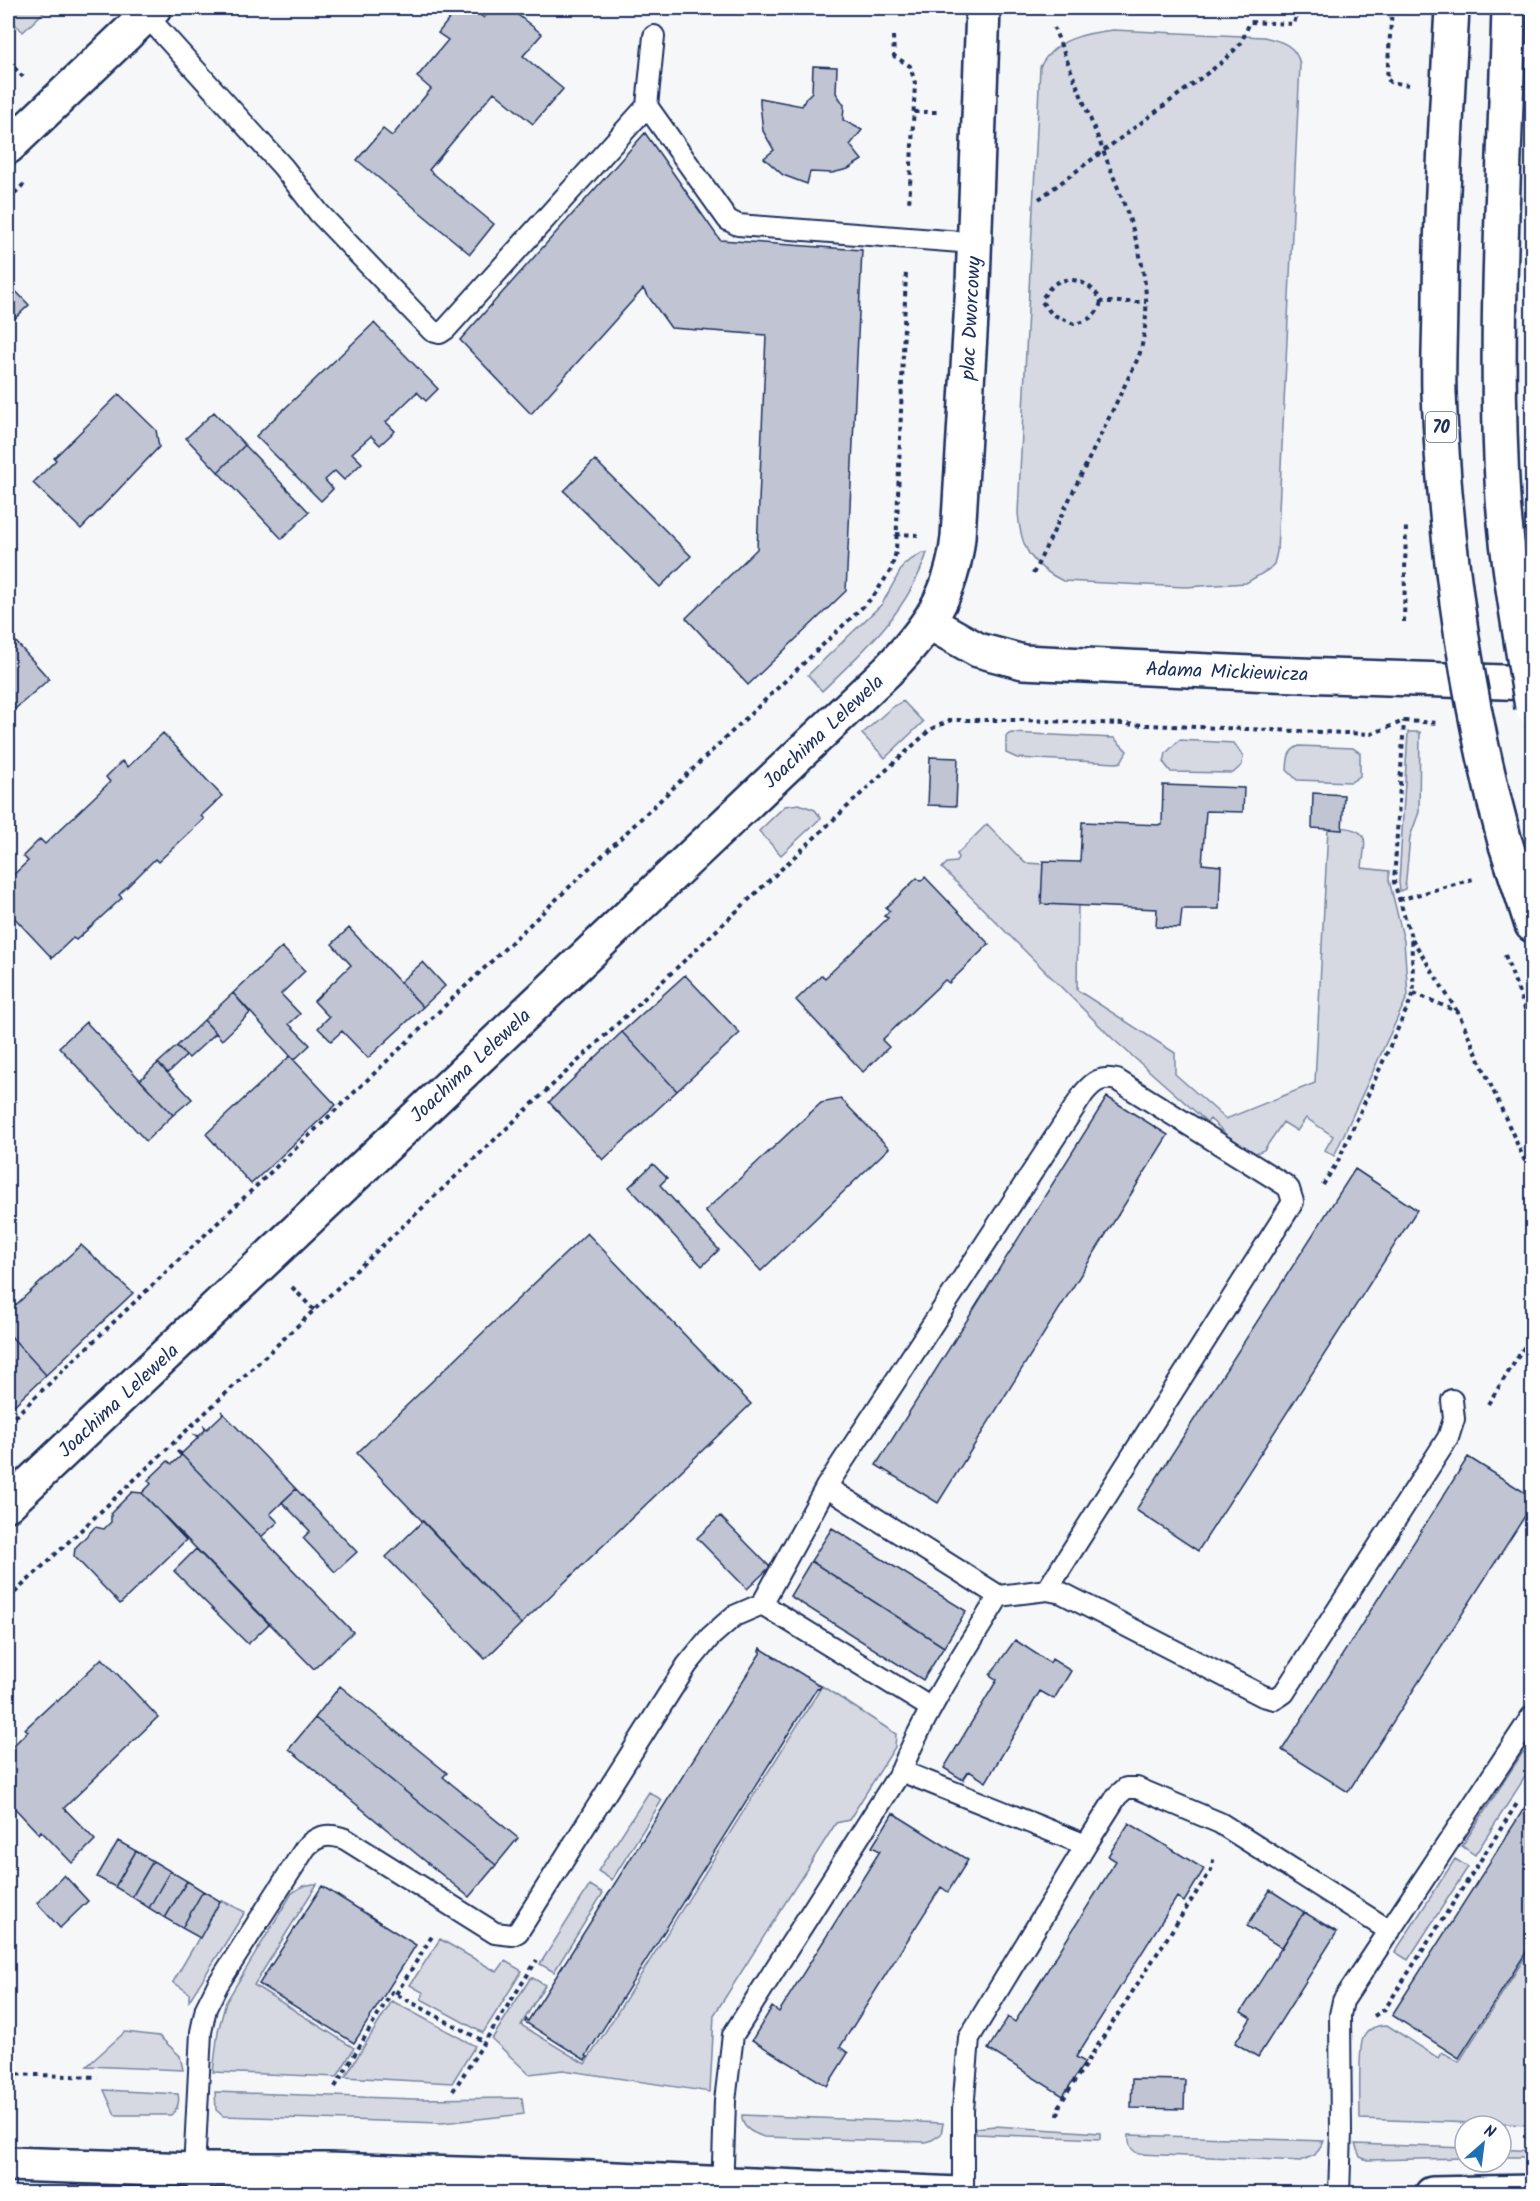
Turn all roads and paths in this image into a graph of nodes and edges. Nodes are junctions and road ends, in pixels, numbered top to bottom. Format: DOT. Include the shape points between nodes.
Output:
graph roads {
  1 [pos="983,8"];
  2 [pos="1298,8"];
  3 [pos="1452,8"];
  4 [pos="1509,8"];
  5 [pos="150,11"];
  6 [pos="1054,28"];
  7 [pos="654,36"];
  8 [pos="893,36"];
  9 [pos="647,106"];
  10 [pos="914,112"];
  11 [pos="945,112"];
  12 [pos="8,147"];
  13 [pos="1103,151"];
  14 [pos="1039,199"];
  15 [pos="907,238"];
  16 [pos="974,243"];
  17 [pos="1101,302"];
  18 [pos="1146,302"];
  19 [pos="896,534"];
  20 [pos="924,535"];
  21 [pos="1033,574"];
  22 [pos="930,623"];
  23 [pos="1533,683"];
  24 [pos="1533,706"];
  25 [pos="1371,734"];
  26 [pos="1478,878"];
  27 [pos="1399,900"];
  28 [pos="1533,925"];
  29 [pos="1411,937"];
  30 [pos="1414,993"];
  31 [pos="1458,1012"];
  32 [pos="1533,1177"];
  33 [pos="291,1286"];
  34 [pos="314,1310"];
  35 [pos="1533,1335"];
  36 [pos="1452,1400"];
  37 [pos="1488,1404"];
  38 [pos="8,1423"];
  39 [pos="826,1487"];
  40 [pos="8,1504"];
  41 [pos="1047,1590"];
  42 [pos="999,1596"];
  43 [pos="8,1599"];
  44 [pos="762,1604"];
  45 [pos="931,1708"];
  46 [pos="1533,1716"];
  47 [pos="901,1771"];
  48 [pos="1520,1798"];
  49 [pos="1220,1823"];
  50 [pos="1086,1845"];
  51 [pos="454,1907"];
  52 [pos="1390,1931"];
  53 [pos="537,1959"];
  54 [pos="396,1994"];
  55 [pos="1366,2020"];
  56 [pos="483,2041"];
  57 [pos="8,2074"];
  58 [pos="98,2077"];
  59 [pos="335,2087"];
  60 [pos="453,2091"];
  61 [pos="1058,2116"];
  62 [pos="8,2164"];
  63 [pos="197,2182"];
  64 [pos="722,2188"];
  65 [pos="1533,2192"];
  66 [pos="958,2193"];
  67 [pos="963,2193"];
  68 [pos="1339,2193"];
  69 [pos="1432,2193"];
  1 -- 16 [label="street, plac Dworcowy"];
  2 -- 13 [label="path" via="1294,24 1250,22 1241,43 1225,60"];
  3 -- 28 [label="street, 70, bridge" via="1441,221 1439,380 1448,542 1489,784"];
  4 -- 24 [label="street, bridge" via="1498,341 1503,500"];
  5 -- 9 [label="lane" via="319,213 432,331 440,333"];
  5 -- 12 [label="street"];
  6 -- 13 [label="path"];
  7 -- 9 [label="lane"];
  8 -- 10 [label="path" via="894,56 910,66 915,83"];
  9 -- 15 [label="lane" via="728,220 738,225"];
  10 -- 11 [label="path"];
  10 -- 15 [label="path"];
  13 -- 14 [label="path"];
  13 -- 18 [label="path" via="1141,255"];
  15 -- 16 [label="lane"];
  15 -- 19 [label="path"];
  16 -- 22 [label="street, plac Dworcowy" via="956,554 952,575"];
  17 -- 17 [label="path" via="1087,285 1069,280 1054,283 1042,300 1052,314 1074,324 1092,317"];
  17 -- 18 [label="path"];
  18 -- 21 [label="path" via="1139,356"];
  19 -- 20 [label="path"];
  19 -- 38 [label="path" via="894,561 873,597"];
  22 -- 23 [label="street, Adama Mickiewicza" via="978,650 1023,662"];
  22 -- 40 [label="street, Joachima Lelewela" via="887,671"];
  25 -- 34 [label="path" via="1023,720 959,720 938,724"];
  26 -- 27 [label="path"];
  29 -- 31 [label="path"];
  30 -- 31 [label="path"];
  31 -- 32 [label="path"];
  33 -- 34 [label="path"];
  34 -- 43 [label="path"];
  35 -- 37 [label="path"];
  36 -- 41 [label="lane" via="1455,1419 1448,1438 1280,1697 1263,1696 1062,1593"];
  39 -- 41 [label="lane" via="1084,1093 1099,1079 1117,1080 1285,1185 1293,1202"];
  39 -- 42 [label="lane"];
  39 -- 44 [label="lane"];
  41 -- 42 [label="lane"];
  42 -- 45 [label="lane"];
  44 -- 45 [label="lane"];
  44 -- 51 [label="lane" via="734,1616 710,1636 687,1665 518,1932 495,1933"];
  45 -- 47 [label="lane"];
  46 -- 52 [label="lane"];
  47 -- 50 [label="lane"];
  47 -- 64 [label="lane" via="733,2035 725,2101"];
  48 -- 55 [label="path" via="1385,2009"];
  49 -- 50 [label="lane" via="1137,1788 1126,1788"];
  49 -- 52 [label="lane"];
  49 -- 61 [label="path" via="1211,1870 1059,2104"];
  50 -- 67 [label="lane" via="969,2038 963,2110"];
  51 -- 54 [label="path" via="428,1940"];
  51 -- 63 [label="lane" via="345,1839 324,1835 306,1847 206,2008 201,2032"];
  52 -- 68 [label="lane" via="1343,2001 1340,2015"];
  53 -- 56 [label="path"];
  54 -- 56 [label="path"];
  54 -- 59 [label="path" via="392,1992"];
  56 -- 60 [label="path"];
  57 -- 58 [label="path"];
  62 -- 63 [label="street"];
  63 -- 64 [label="street" via="327,2170"];
  64 -- 66 [label="street"];
  65 -- 69 [label="street"];
}
